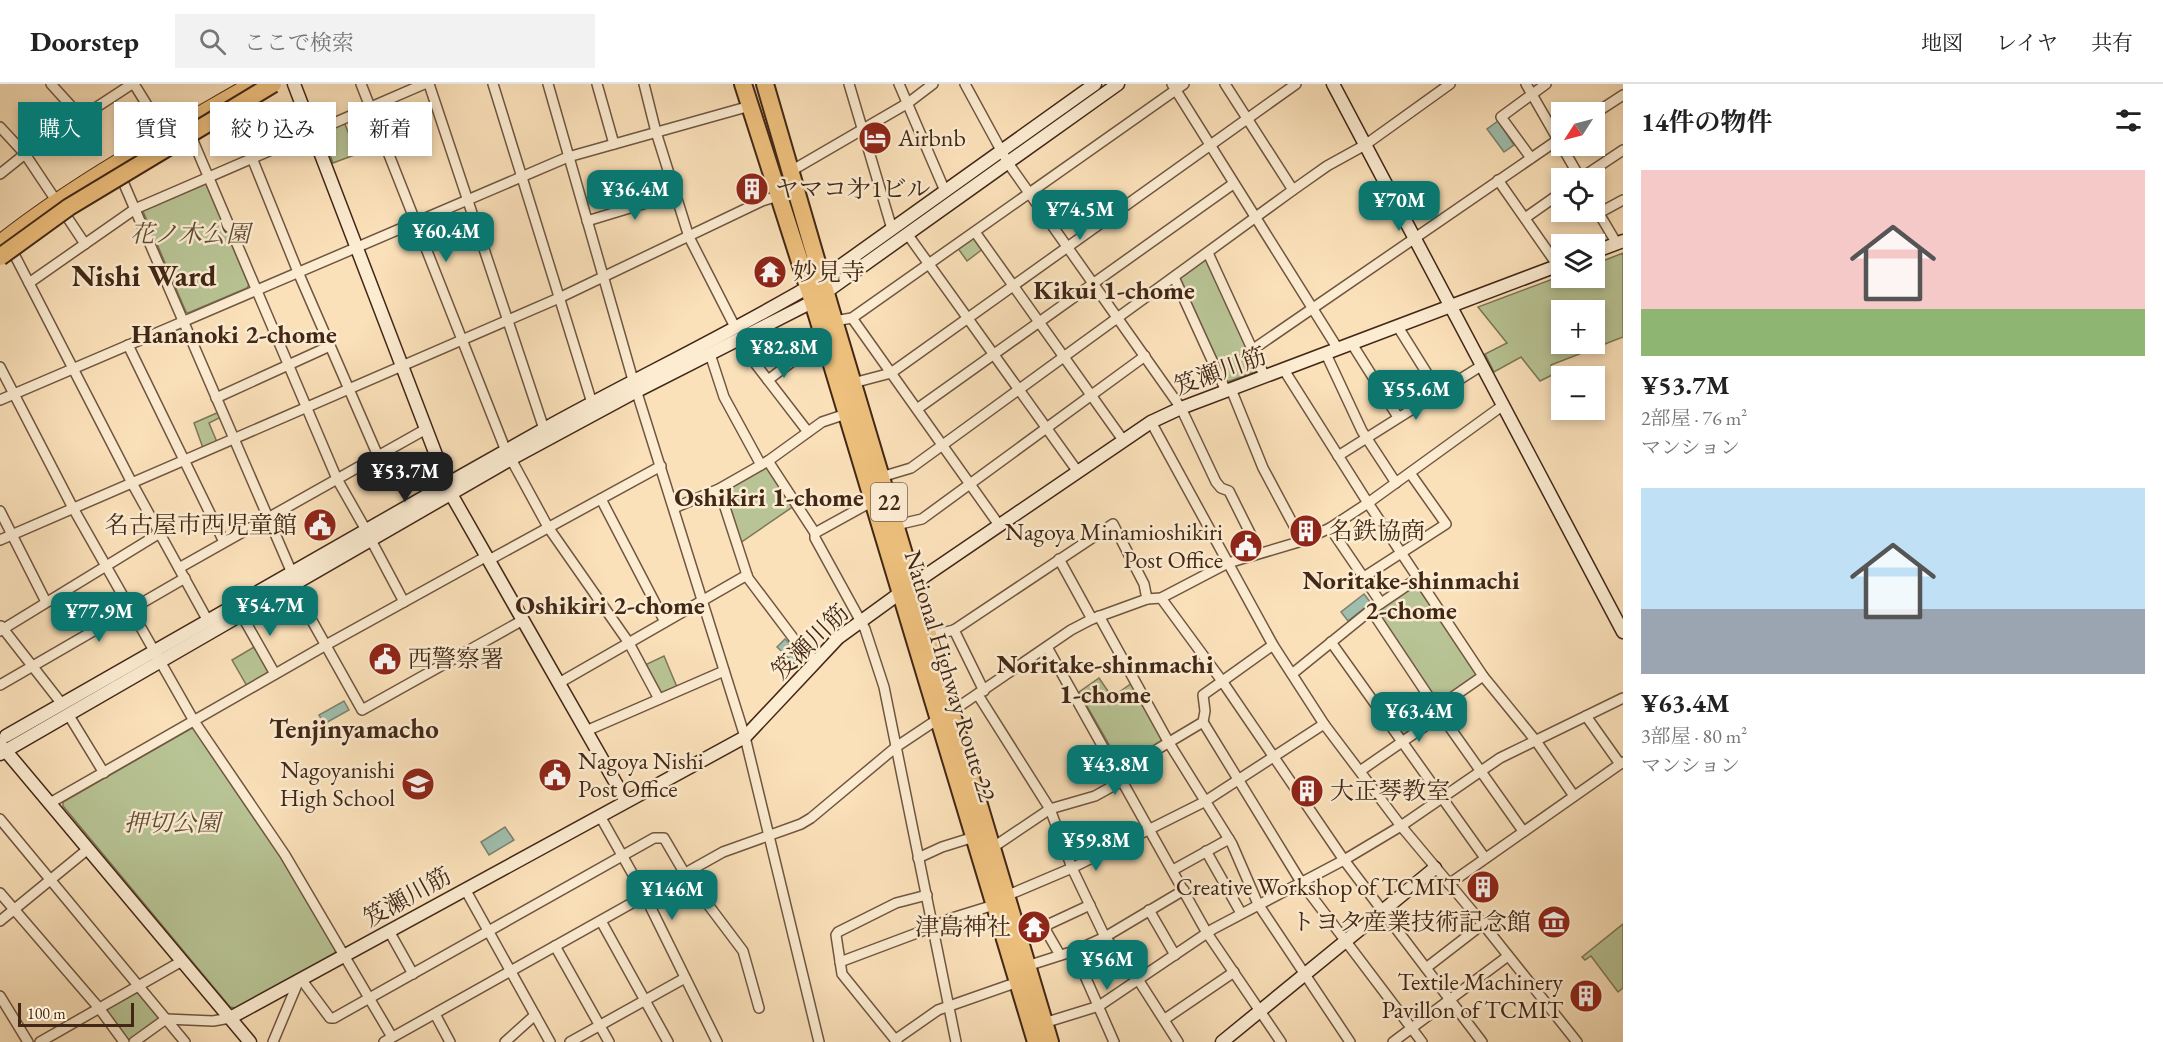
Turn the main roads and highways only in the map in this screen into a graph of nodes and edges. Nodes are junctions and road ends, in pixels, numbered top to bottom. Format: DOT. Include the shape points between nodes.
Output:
graph roads {
  1 [pos="251,84"];
  2 [pos="256,84"];
  3 [pos="273,84"];
  4 [pos="280,84"];
  5 [pos="743,84"];
  6 [pos="765,84"];
  7 [pos="3,252"];
  8 [pos="817,290"];
  9 [pos="907,588"];
  10 [pos="945,716"];
  11 [pos="1000,901"];
  12 [pos="1038,1042"];
  1 -- 7 [label="main road" via="57,201"];
  2 -- 7 [label="highway" via="29,222"];
  3 -- 7 [label="highway, bridge" via="69,207"];
  4 -- 7 [label="main road"];
  5 -- 8 [label="highway, National Highway Route 22 / 22" via="778,196"];
  6 -- 8 [label="highway, National Highway Route 22 / 22" via="791,171"];
  8 -- 9 [label="highway, National Highway Route 22 / 22" via="827,350 846,414 873,501"];
  8 -- 9 [label="highway, National Highway Route 22 / 22" via="834,321 896,525"];
  9 -- 10 [label="highway, National Highway Route 22 / 22"];
  9 -- 10 [label="highway, National Highway Route 22 / 22" via="929,636"];
  10 -- 11 [label="highway, National Highway Route 22 / 22" via="974,837"];
  10 -- 11 [label="highway, National Highway Route 22 / 22" via="992,848"];
  11 -- 12 [label="highway, National Highway Route 22 / 22" via="1018,982"];
  11 -- 12 [label="highway, National Highway Route 22 / 22" via="1027,966 1044,1023"];
}
